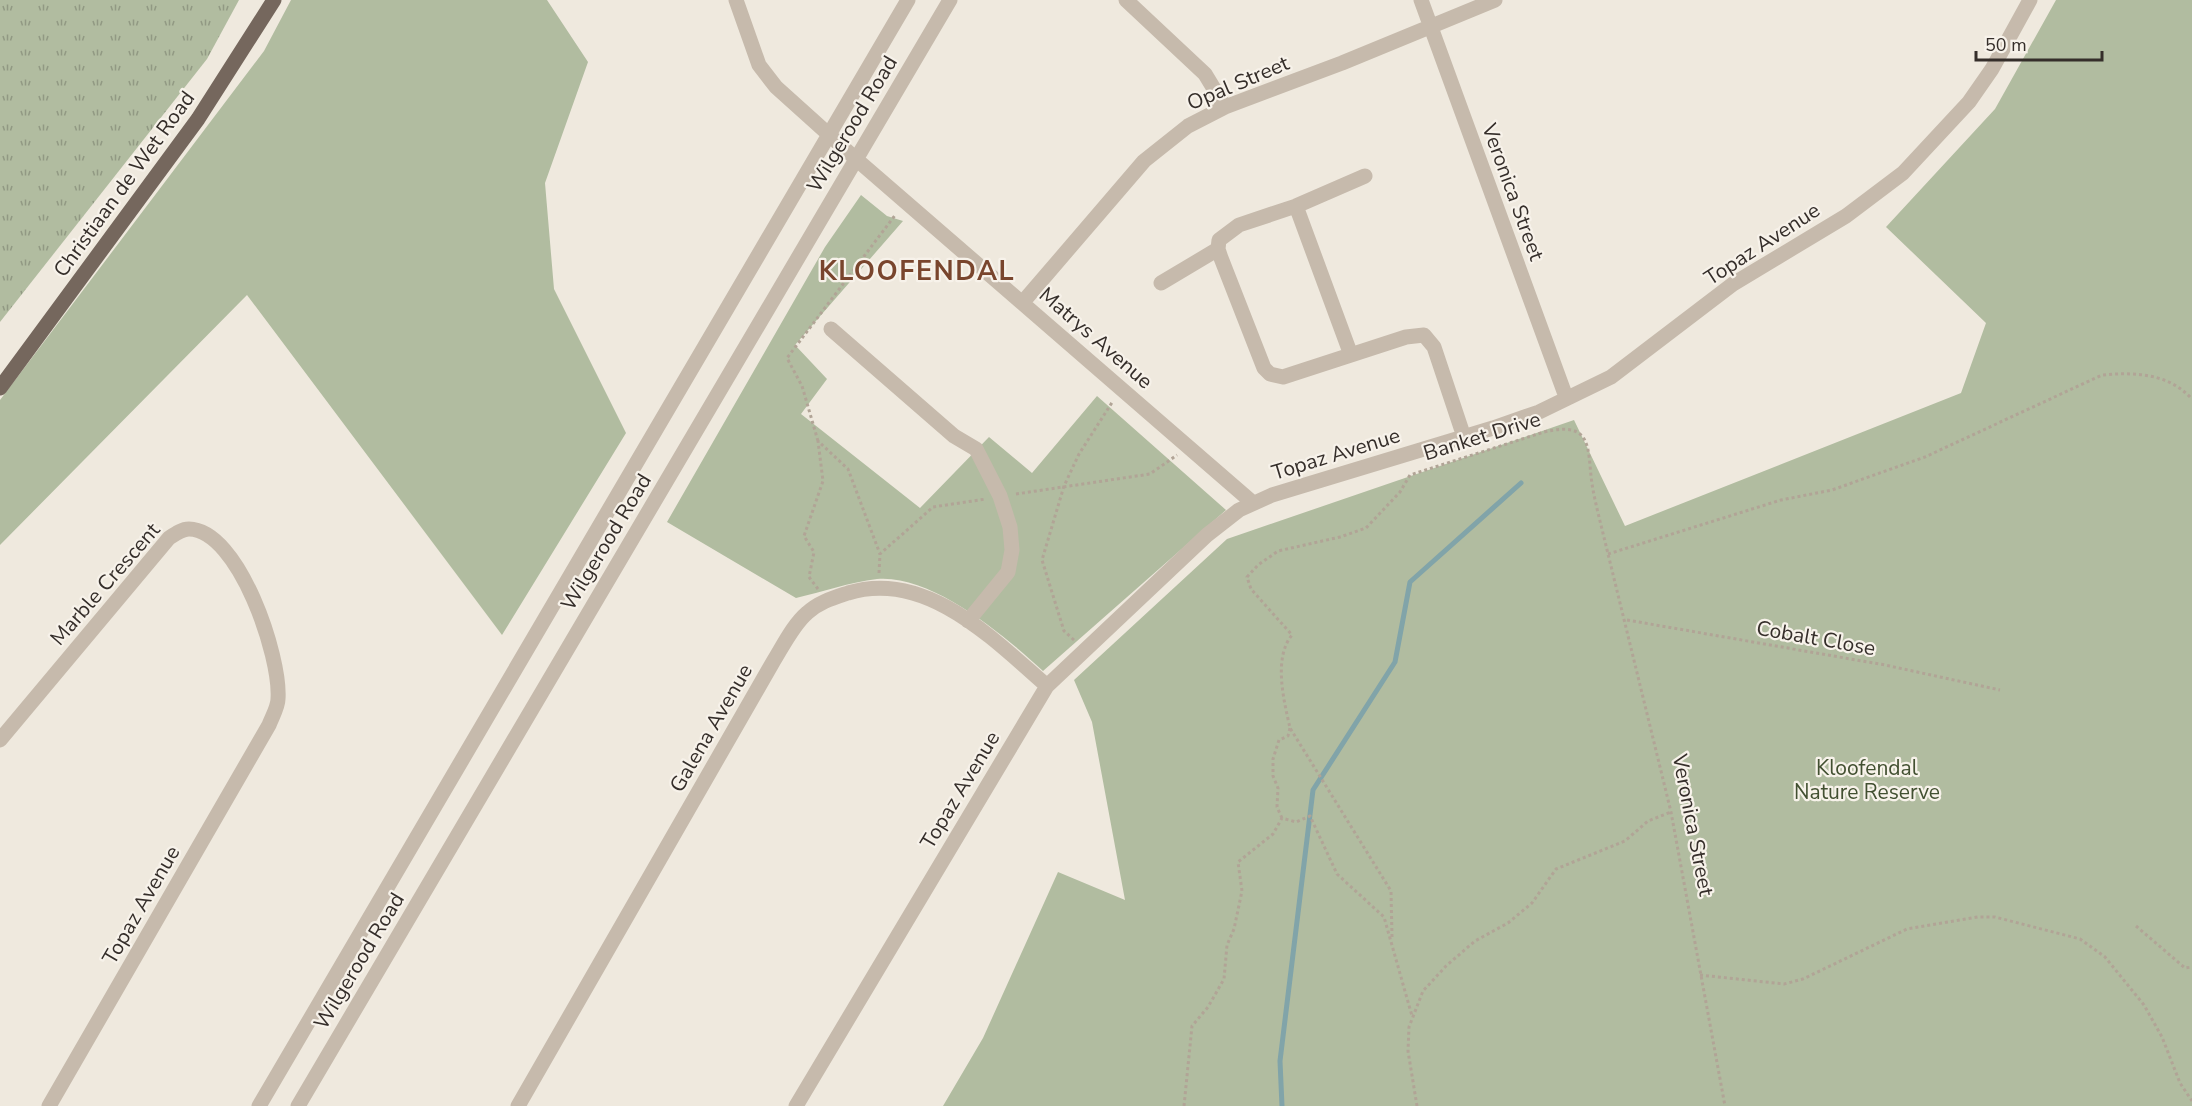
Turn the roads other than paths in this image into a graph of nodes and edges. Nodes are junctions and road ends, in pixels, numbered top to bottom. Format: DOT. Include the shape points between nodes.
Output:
graph roads {
  1 [pos="274,0"];
  2 [pos="736,0"];
  3 [pos="908,0"];
  4 [pos="950,0"];
  5 [pos="1126,0"];
  6 [pos="1421,0"];
  7 [pos="1495,0"];
  8 [pos="2030,0"];
  9 [pos="1429,26"];
  10 [pos="1225,107"];
  11 [pos="829,135"];
  12 [pos="855,159"];
  13 [pos="1365,176"];
  14 [pos="1296,206"];
  15 [pos="1218,249"];
  16 [pos="1161,283"];
  17 [pos="1023,302"];
  18 [pos="831,329"];
  19 [pos="1351,355"];
  20 [pos="0,388"];
  21 [pos="1566,397"];
  22 [pos="1464,437"];
  23 [pos="1253,503"];
  24 [pos="968,621"];
  25 [pos="1047,686"];
  26 [pos="269,725"];
  27 [pos="0,740"];
  28 [pos="49,1106"];
  29 [pos="258,1106"];
  30 [pos="297,1106"];
  31 [pos="518,1106"];
  32 [pos="796,1106"];
  1 -- 20 [label="main road, Christiaan de Wet Road" via="198,118"];
  2 -- 11 [label="street, Matrys Avenue" via="752,50 768,78"];
  3 -- 11 [label="street, Wilgerood Road"];
  4 -- 12 [label="street, Wilgerood Road"];
  5 -- 10 [label="street" via="1205,74"];
  6 -- 9 [label="street, Veronica Street"];
  7 -- 9 [label="street, Opal Street"];
  8 -- 21 [label="street, Topaz Avenue" via="1969,102 1903,173 1846,216 1733,284 1611,377"];
  9 -- 10 [label="street, Opal Street"];
  9 -- 21 [label="street, Veronica Street"];
  10 -- 17 [label="street, Opal Street" via="1188,126 1144,161"];
  11 -- 12 [label="street, Matrys Avenue"];
  11 -- 29 [label="street, Wilgerood Road"];
  12 -- 17 [label="street, Matrys Avenue"];
  12 -- 30 [label="street, Wilgerood Road"];
  13 -- 14 [label="street"];
  14 -- 15 [label="street" via="1239,225 1219,240"];
  14 -- 19 [label="street"];
  15 -- 16 [label="street"];
  15 -- 19 [label="street" via="1264,368 1270,374 1282,377"];
  17 -- 23 [label="street, Matrys Avenue"];
  18 -- 24 [label="street" via="954,436 976,449 1000,496 1010,527 1012,550 1008,572"];
  19 -- 22 [label="street" via="1416,334 1428,338"];
  21 -- 22 [label="street, Topaz Avenue" via="1539,412"];
  22 -- 23 [label="street, Topaz Avenue"];
  23 -- 25 [label="street, Topaz Avenue" via="1207,535"];
  24 -- 25 [label="street, Galena Avenue"];
  24 -- 31 [label="street, Galena Avenue" via="908,590 878,587 827,600 807,613 773,662"];
  25 -- 32 [label="street, Topaz Avenue"];
  26 -- 27 [label="street, Marble Crescent" via="278,701 276,664 264,622 231,559 210,536 186,528 169,538"];
  26 -- 28 [label="street, Topaz Avenue"];
}
